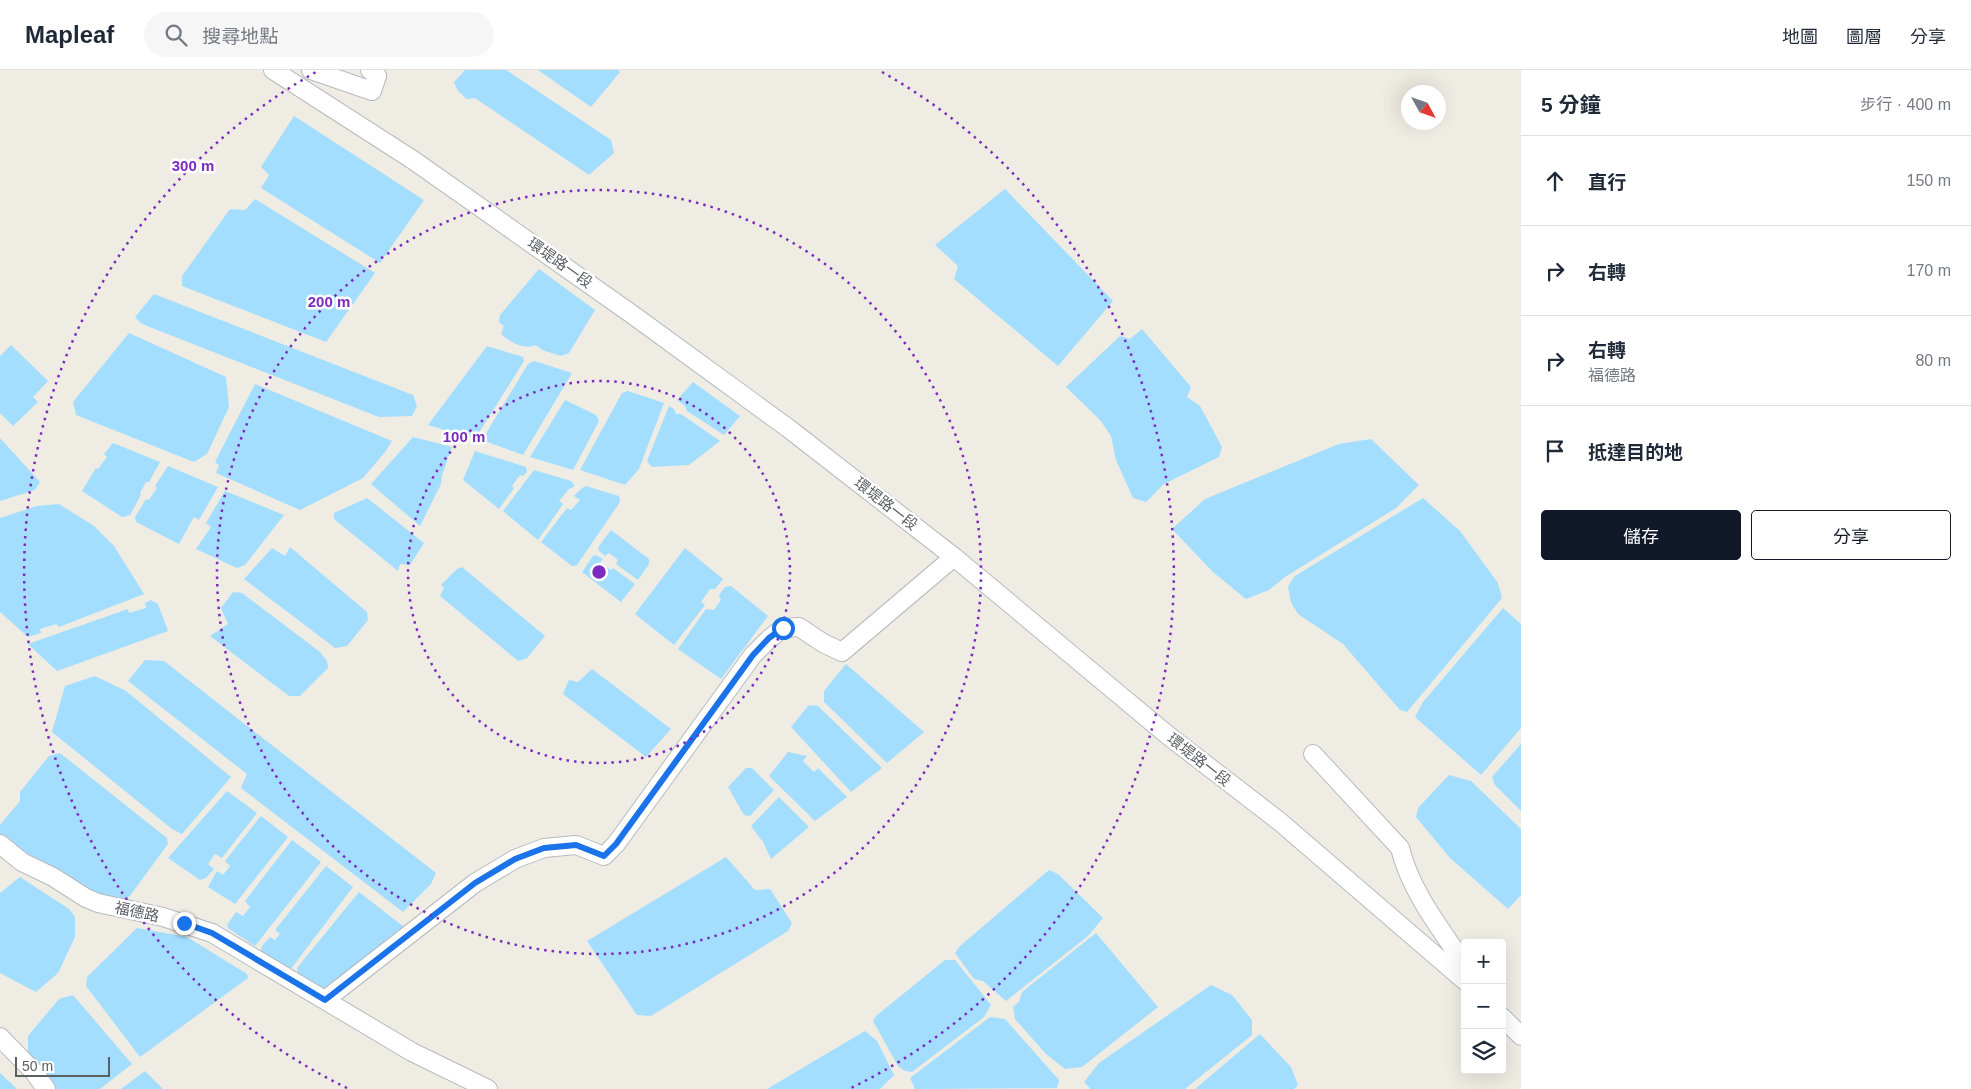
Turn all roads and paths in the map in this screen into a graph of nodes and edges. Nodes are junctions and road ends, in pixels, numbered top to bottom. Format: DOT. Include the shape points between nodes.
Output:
graph roads {
  1 [pos="273,70"];
  2 [pos="311,70"];
  3 [pos="370,70"];
  4 [pos="954,557"];
  5 [pos="1314,754"];
  6 [pos="0,844"];
  7 [pos="1461,959"];
  8 [pos="1461,978"];
  9 [pos="325,1000"];
  10 [pos="1506,1021"];
  11 [pos="1521,1036"];
  12 [pos="0,1037"];
  13 [pos="46,1089"];
  14 [pos="488,1089"];
  1 -- 4 [label="street, 環堤路一段" via="413,160 633,315 788,428"];
  2 -- 3 [label="street" via="372,91 377,76"];
  4 -- 8 [label="street, 環堤路一段" via="1170,737 1279,821"];
  4 -- 9 [label="street" via="842,652 799,627 783,628 769,638 604,856 576,845 544,848 515,859 475,883"];
  5 -- 7 [label="street" via="1400,848 1415,890"];
  6 -- 9 [label="street, 福德路" via="22,862 86,898 212,933"];
  9 -- 14 [label="street, 福德路" via="412,1052"];
  10 -- 11 [label="street"];
  12 -- 13 [label="street"];
}
